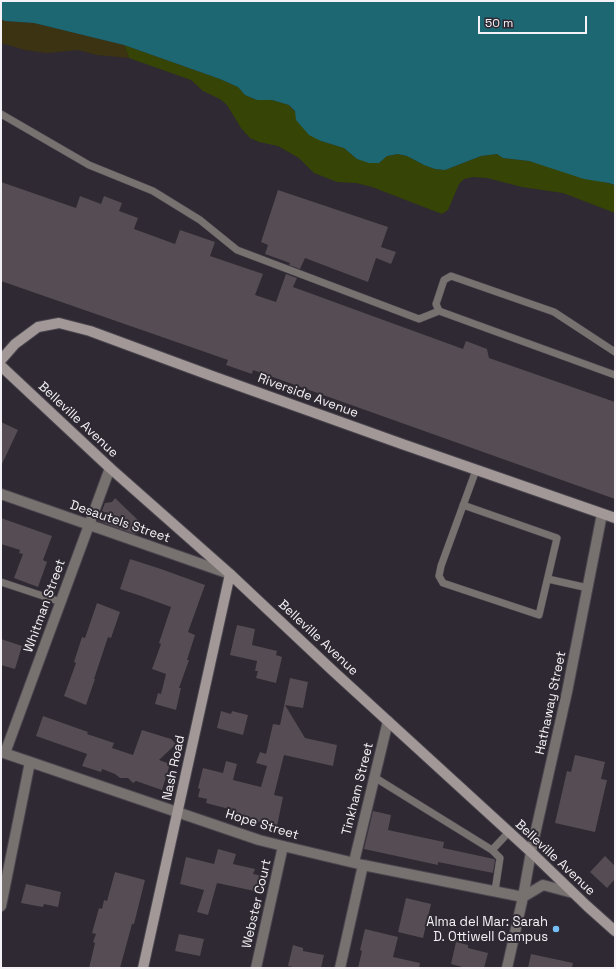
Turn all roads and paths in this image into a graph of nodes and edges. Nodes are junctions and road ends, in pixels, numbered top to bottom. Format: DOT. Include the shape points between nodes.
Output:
graph roads {
  1 [pos="1,114"];
  2 [pos="439,311"];
  3 [pos="615,352"];
  4 [pos="1,360"];
  5 [pos="1,366"];
  6 [pos="615,375"];
  7 [pos="110,468"];
  8 [pos="476,470"];
  9 [pos="1,494"];
  10 [pos="463,505"];
  11 [pos="602,514"];
  12 [pos="615,518"];
  13 [pos="89,525"];
  14 [pos="230,574"];
  15 [pos="548,578"];
  16 [pos="1,582"];
  17 [pos="588,588"];
  18 [pos="61,602"];
  19 [pos="388,721"];
  20 [pos="3,753"];
  21 [pos="30,762"];
  22 [pos="374,777"];
  23 [pos="178,812"];
  24 [pos="509,832"];
  25 [pos="283,846"];
  26 [pos="492,850"];
  27 [pos="530,852"];
  28 [pos="359,864"];
  29 [pos="494,891"];
  30 [pos="573,893"];
  31 [pos="523,897"];
  32 [pos="1,906"];
  33 [pos="615,931"];
  34 [pos="143,968"];
  35 [pos="256,968"];
  36 [pos="340,968"];
  37 [pos="507,968"];
  1 -- 2 [label="lane" via="89,165 153,191 200,220 237,250 419,319"];
  2 -- 3 [label="lane" via="436,304 444,280 451,276 554,312"];
  2 -- 6 [label="lane"];
  4 -- 8 [label="main road, Riverside Avenue" via="15,344 38,327 60,323 90,331"];
  5 -- 7 [label="main road, Belleville Avenue"];
  7 -- 13 [label="street, Whitman Street"];
  7 -- 14 [label="main road, Belleville Avenue"];
  8 -- 10 [label="lane"];
  8 -- 11 [label="main road, Riverside Avenue"];
  9 -- 13 [label="street, Desautels Street"];
  10 -- 15 [label="lane" via="557,538"];
  10 -- 15 [label="lane" via="440,566 439,576 443,583 539,616"];
  11 -- 12 [label="main road, Riverside Avenue"];
  11 -- 17 [label="street, Hathaway Street"];
  13 -- 14 [label="street, Desautels Street"];
  13 -- 18 [label="street, Whitman Street"];
  14 -- 19 [label="main road, Belleville Avenue"];
  14 -- 23 [label="main road, Nash Road"];
  15 -- 17 [label="lane"];
  16 -- 18 [label="lane"];
  17 -- 27 [label="street, Hathaway Street"];
  18 -- 20 [label="street, Whitman Street"];
  19 -- 22 [label="street, Tinkham Street"];
  19 -- 24 [label="main road, Belleville Avenue"];
  20 -- 21 [label="street, Hope Street"];
  21 -- 23 [label="street, Hope Street"];
  21 -- 32 [label="street"];
  22 -- 26 [label="lane"];
  22 -- 28 [label="street, Tinkham Street"];
  23 -- 25 [label="street, Hope Street"];
  23 -- 34 [label="main road, Nash Road"];
  24 -- 26 [label="lane"];
  24 -- 27 [label="main road, Belleville Avenue"];
  25 -- 28 [label="street, Hope Street"];
  25 -- 35 [label="street, Webster Court"];
  26 -- 29 [label="lane" via="500,858"];
  27 -- 30 [label="main road, Belleville Avenue"];
  27 -- 31 [label="street, Hathaway Street"];
  28 -- 29 [label="street, Hope Street"];
  28 -- 36 [label="street, Tinkham Street"];
  29 -- 31 [label="street, Hope Street"];
  30 -- 31 [label="street" via="543,885"];
  30 -- 33 [label="main road, Belleville Avenue"];
  31 -- 37 [label="street, Hathaway Street"];
}
